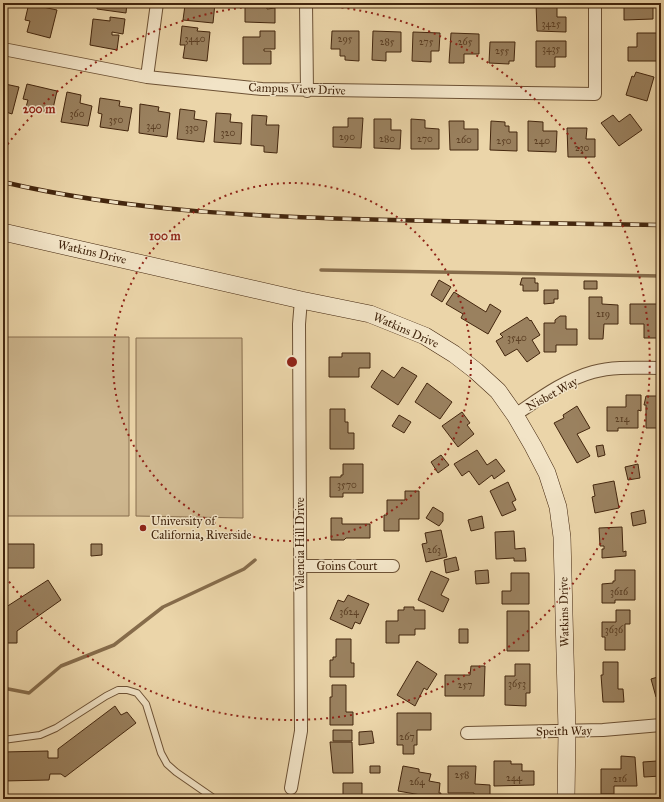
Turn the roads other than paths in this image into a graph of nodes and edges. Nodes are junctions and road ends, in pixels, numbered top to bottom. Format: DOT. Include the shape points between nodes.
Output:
graph roads {
  1 [pos="157,3"];
  2 [pos="306,3"];
  3 [pos="595,3"];
  4 [pos="3,49"];
  5 [pos="147,77"];
  6 [pos="306,90"];
  7 [pos="3,232"];
  8 [pos="301,300"];
  9 [pos="661,368"];
  10 [pos="515,415"];
  11 [pos="300,566"];
  12 [pos="393,566"];
  13 [pos="661,725"];
  14 [pos="567,731"];
  15 [pos="467,733"];
  16 [pos="3,740"];
  17 [pos="291,788"];
  18 [pos="215,799"];
  19 [pos="566,799"];
  1 -- 5 [label="street"];
  2 -- 6 [label="street"];
  3 -- 6 [label="street, Campus View Drive" via="595,94"];
  4 -- 5 [label="street, Campus View Drive"];
  5 -- 6 [label="street, Campus View Drive" via="217,85"];
  7 -- 8 [label="main road, Watkins Drive"];
  8 -- 10 [label="main road, Watkins Drive" via="370,314 426,336 476,371 498,391"];
  8 -- 11 [label="street, Valencia Hill Drive"];
  9 -- 10 [label="street, Nisbet Way" via="593,372 564,384"];
  10 -- 14 [label="main road, Watkins Drive" via="547,473 558,507 562,537"];
  11 -- 12 [label="street, Goins Court"];
  11 -- 17 [label="street, Valencia Hill Drive" via="301,731"];
  13 -- 14 [label="street, Speith Way"];
  14 -- 15 [label="street, Speith Way"];
  14 -- 19 [label="main road, Watkins Drive"];
  16 -- 18 [label="lane" via="40,734 56,728 118,690 137,693 146,704 161,753 167,764"];
}
